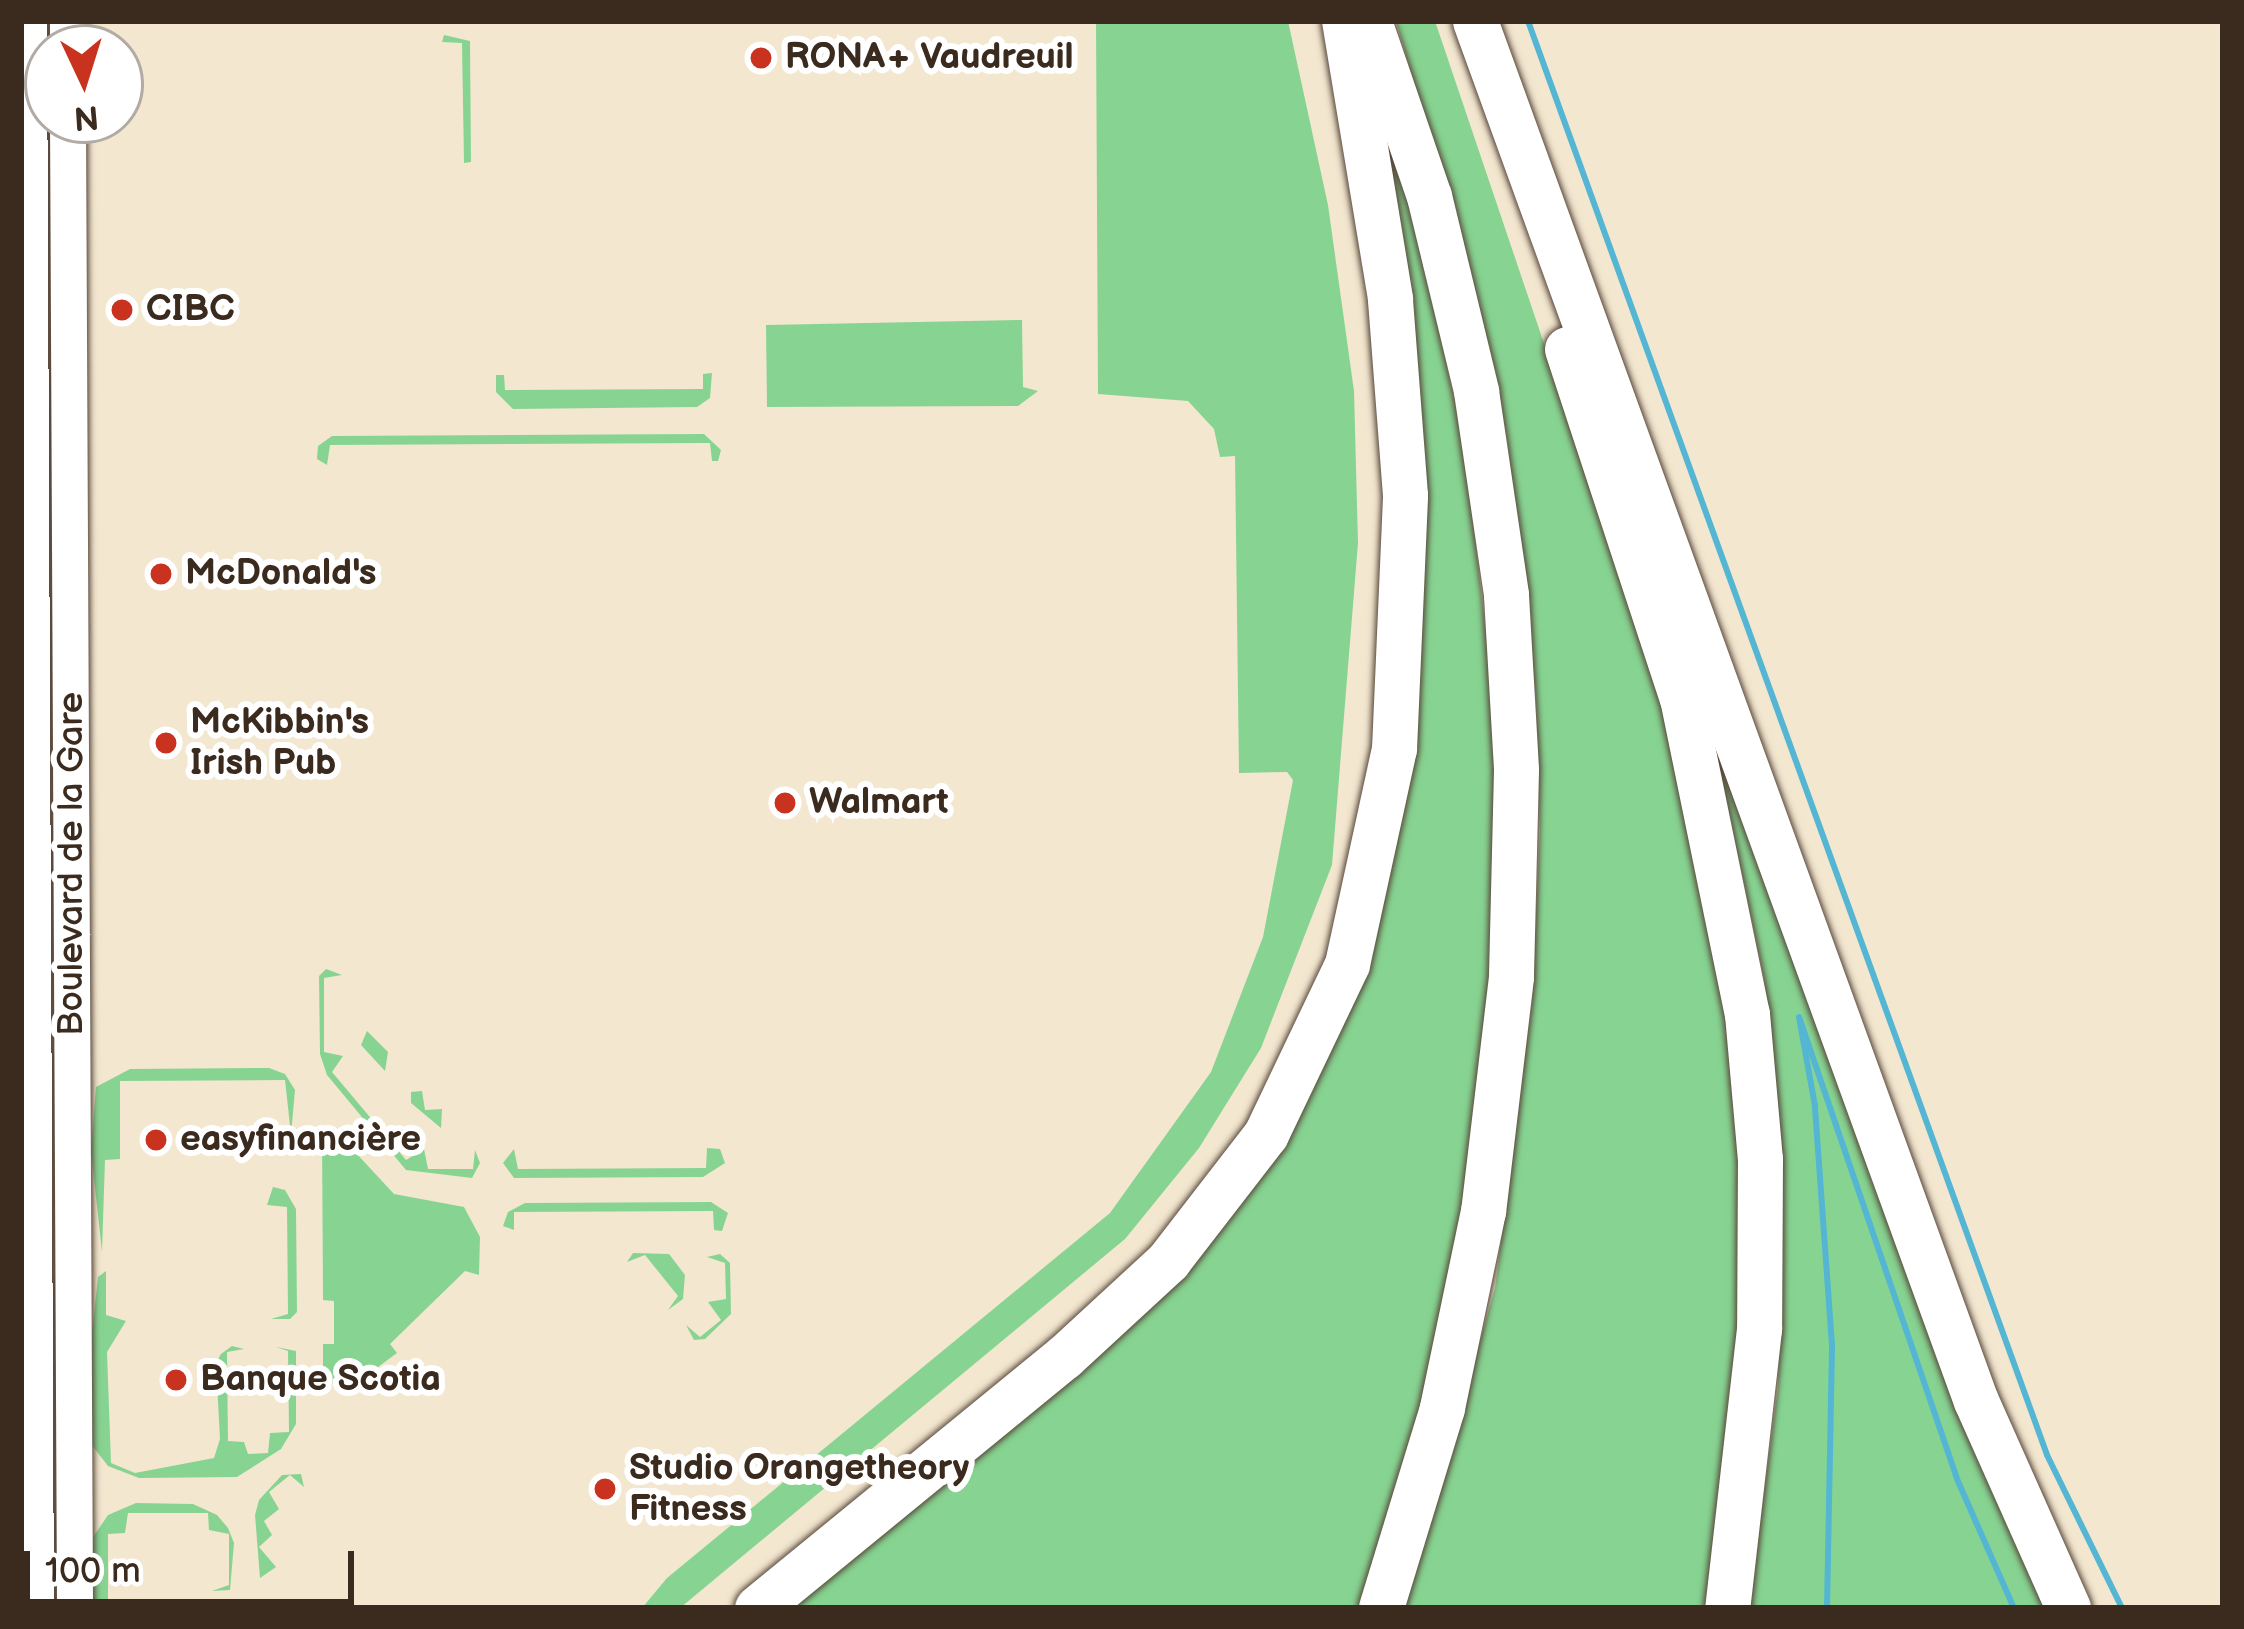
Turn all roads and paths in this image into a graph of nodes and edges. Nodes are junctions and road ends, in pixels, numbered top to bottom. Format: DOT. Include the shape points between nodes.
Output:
graph roads {
  1 [pos="29,21"];
  2 [pos="1343,21"];
  3 [pos="1369,21"];
  4 [pos="1457,21"];
  5 [pos="1474,21"];
  6 [pos="68,144"];
  7 [pos="36,1608"];
  8 [pos="75,1608"];
  9 [pos="757,1608"];
  10 [pos="1381,1608"];
  11 [pos="1726,1608"];
  12 [pos="2068,1608"];
  1 -- 7 [label="main road, Boulevard de la Gare"];
  2 -- 9 [label="highway" via="1396,345 1406,512 1394,749 1347,964 1260,1145 1168,1261 1046,1372"];
  3 -- 10 [label="highway" via="1417,155 1476,391 1507,595 1516,770 1511,977 1483,1211 1442,1408"];
  4 -- 11 [label="highway" via="1682,698 1742,978 1762,1258 1754,1416"];
  5 -- 12 [label="highway" via="1976,1401"];
  6 -- 8 [label="main road, Boulevard de la Gare"];
}
